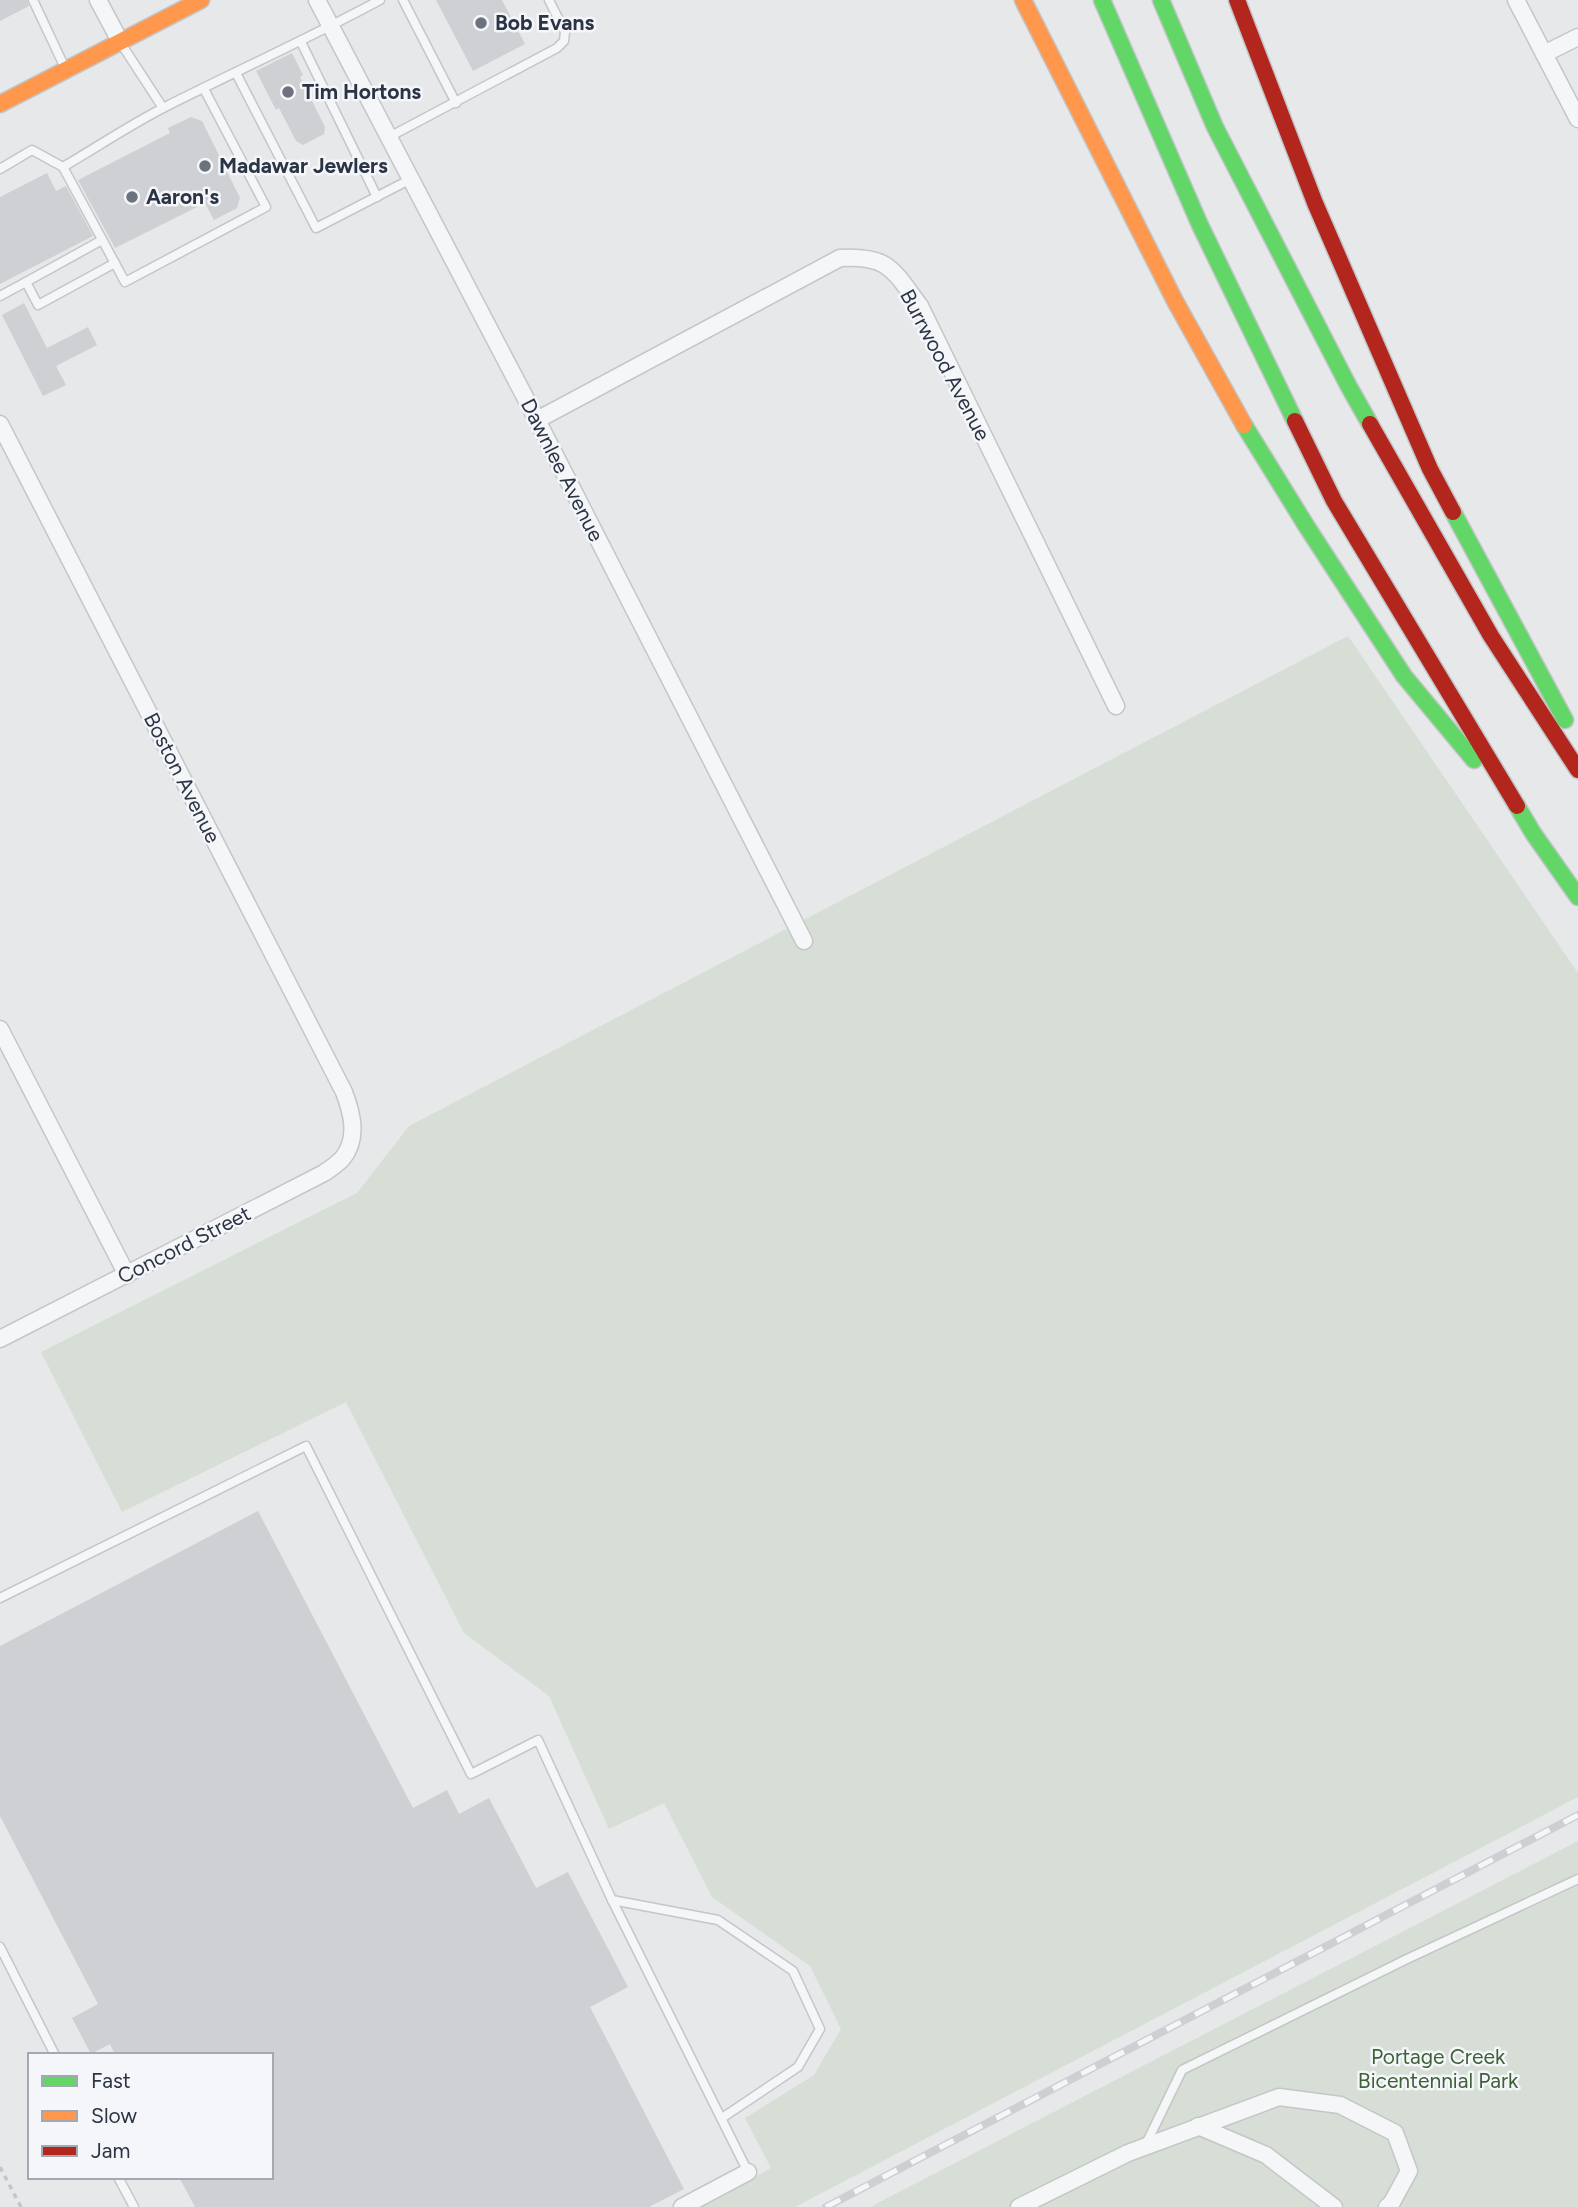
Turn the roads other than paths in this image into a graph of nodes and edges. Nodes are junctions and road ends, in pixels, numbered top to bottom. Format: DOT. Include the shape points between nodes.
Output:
graph roads {
  1 [pos="33,0"];
  2 [pos="97,0"];
  3 [pos="201,0"];
  4 [pos="317,0"];
  5 [pos="380,0"];
  6 [pos="404,0"];
  7 [pos="549,0"];
  8 [pos="1023,0"];
  9 [pos="1102,0"];
  10 [pos="1161,0"];
  11 [pos="1237,0"];
  12 [pos="1516,0"];
  13 [pos="331,27"];
  14 [pos="1578,37"];
  15 [pos="301,42"];
  16 [pos="121,43"];
  17 [pos="1544,54"];
  18 [pos="66,70"];
  19 [pos="236,73"];
  20 [pos="204,89"];
  21 [pos="456,103"];
  22 [pos="0,104"];
  23 [pos="163,108"];
  24 [pos="1578,119"];
  25 [pos="389,137"];
  26 [pos="63,167"];
  27 [pos="0,170"];
  28 [pos="411,179"];
  29 [pos="377,197"];
  30 [pos="102,240"];
  31 [pos="115,263"];
  32 [pos="26,282"];
  33 [pos="0,296"];
  34 [pos="537,419"];
  35 [pos="0,424"];
  36 [pos="1116,706"];
  37 [pos="1578,744"];
  38 [pos="1578,770"];
  39 [pos="1533,833"];
  40 [pos="1578,897"];
  41 [pos="804,941"];
  42 [pos="0,1029"];
  43 [pos="353,1136"];
  44 [pos="127,1275"];
  45 [pos="0,1339"];
  46 [pos="0,1598"];
  47 [pos="1578,1879"];
  48 [pos="612,1900"];
  49 [pos="0,1947"];
  50 [pos="54,2053"];
  51 [pos="722,2118"];
  52 [pos="1198,2126"];
  53 [pos="1145,2147"];
  54 [pos="748,2172"];
  55 [pos="119,2179"];
  56 [pos="134,2207"];
  57 [pos="682,2207"];
  58 [pos="1020,2207"];
  59 [pos="1334,2207"];
  60 [pos="1387,2207"];
  1 -- 18 [label="lane"];
  2 -- 16 [label="street"];
  3 -- 16 [label="main road"];
  4 -- 13 [label="street, Dawnlee Avenue"];
  5 -- 13 [label="lane"];
  6 -- 21 [label="lane"];
  7 -- 21 [label="lane" via="565,32 564,41"];
  8 -- 39 [label="main road" via="1224,391 1404,676"];
  9 -- 39 [label="main road" via="1200,225 1334,501"];
  10 -- 38 [label="main road" via="1215,127 1348,385 1491,636"];
  11 -- 37 [label="main road" via="1315,203 1430,470"];
  12 -- 17 [label="street"];
  13 -- 15 [label="lane"];
  13 -- 25 [label="street, Dawnlee Avenue"];
  14 -- 17 [label="street"];
  15 -- 19 [label="lane"];
  15 -- 29 [label="lane"];
  16 -- 18 [label="main road"];
  16 -- 23 [label="lane"];
  17 -- 24 [label="street"];
  18 -- 22 [label="main road"];
  19 -- 20 [label="lane"];
  19 -- 29 [label="lane" via="316,228"];
  20 -- 23 [label="lane"];
  20 -- 31 [label="lane" via="266,207 125,282"];
  21 -- 25 [label="lane"];
  23 -- 26 [label="lane"];
  25 -- 28 [label="street, Dawnlee Avenue"];
  26 -- 27 [label="lane" via="32,150"];
  26 -- 30 [label="lane"];
  28 -- 29 [label="lane"];
  28 -- 34 [label="street, Dawnlee Avenue"];
  30 -- 31 [label="lane"];
  30 -- 32 [label="lane"];
  31 -- 32 [label="lane" via="38,304"];
  32 -- 33 [label="lane"];
  34 -- 36 [label="street, Burrwood Avenue" via="840,258 864,256 886,264 919,306"];
  34 -- 41 [label="street, Dawnlee Avenue"];
  35 -- 43 [label="street, Boston Avenue" via="344,1092"];
  39 -- 40 [label="main road"];
  42 -- 44 [label="street"];
  43 -- 44 [label="street, Concord Street" via="342,1159 324,1173"];
  44 -- 45 [label="street, Concord Street"];
  46 -- 48 [label="lane" via="306,1446 471,1774 538,1740"];
  47 -- 53 [label="lane" via="1182,2070"];
  48 -- 51 [label="lane"];
  48 -- 51 [label="lane" via="718,1920 793,1971 820,2029 798,2067"];
  49 -- 50 [label="lane"];
  51 -- 54 [label="lane"];
  52 -- 53 [label="street"];
  52 -- 59 [label="street" via="1266,2155"];
  52 -- 60 [label="street" via="1279,2097 1340,2105 1395,2133 1409,2171"];
  53 -- 58 [label="street"];
  54 -- 57 [label="street"];
  55 -- 56 [label="lane"];
}
